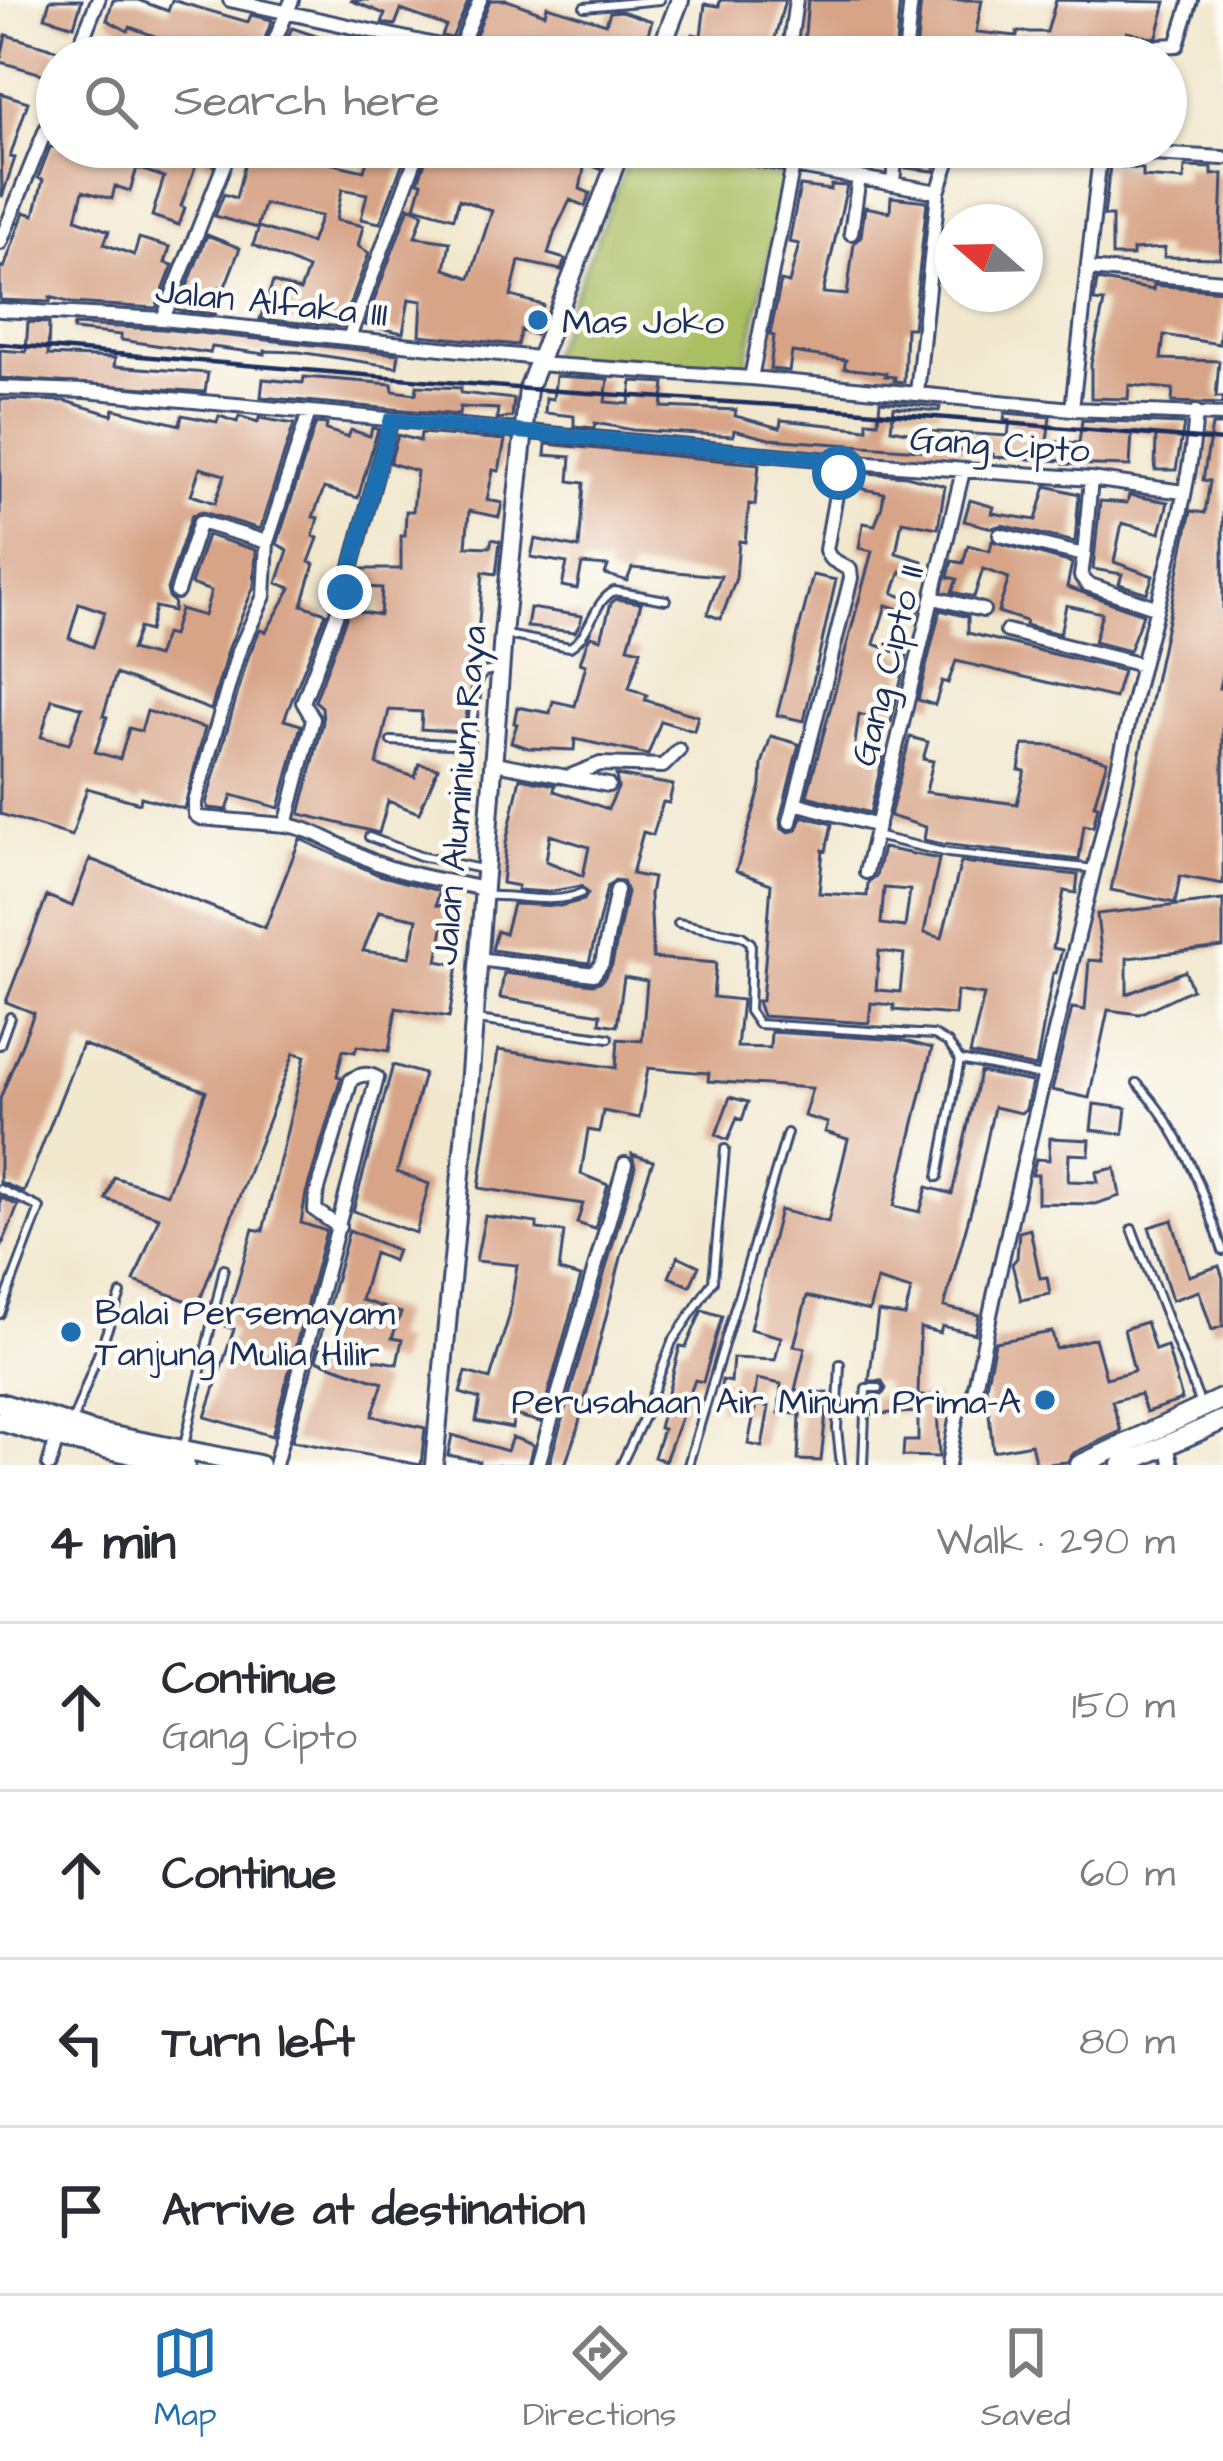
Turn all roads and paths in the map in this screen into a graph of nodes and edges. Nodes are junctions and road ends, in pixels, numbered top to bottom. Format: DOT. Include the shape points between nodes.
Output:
graph roads {
  1 [pos="98,0"];
  2 [pos="230,0"];
  3 [pos="480,0"];
  4 [pos="660,0"];
  5 [pos="680,0"];
  6 [pos="796,0"];
  7 [pos="911,0"];
  8 [pos="1191,0"];
  9 [pos="289,7"];
  10 [pos="584,7"];
  11 [pos="83,36"];
  12 [pos="277,36"];
  13 [pos="393,36"];
  14 [pos="465,36"];
  15 [pos="666,36"];
  16 [pos="791,36"];
  17 [pos="907,36"];
  18 [pos="1180,36"];
  19 [pos="36,153"];
  20 [pos="1187,154"];
  21 [pos="1223,158"];
  22 [pos="223,168"];
  23 [pos="412,168"];
  24 [pos="614,168"];
  25 [pos="792,168"];
  26 [pos="813,168"];
  27 [pos="894,168"];
  28 [pos="946,168"];
  29 [pos="1099,168"];
  30 [pos="859,177"];
  31 [pos="893,184"];
  32 [pos="938,192"];
  33 [pos="851,233"];
  34 [pos="0,243"];
  35 [pos="1089,269"];
  36 [pos="1223,281"];
  37 [pos="0,310"];
  38 [pos="163,319"];
  39 [pos="349,338"];
  40 [pos="537,361"];
  41 [pos="751,378"];
  42 [pos="0,388"];
  43 [pos="917,393"];
  44 [pos="1072,409"];
  45 [pos="309,412"];
  46 [pos="1196,412"];
  47 [pos="1223,415"];
  48 [pos="391,420"];
  49 [pos="525,431"];
  50 [pos="842,461"];
  51 [pos="963,471"];
  52 [pos="1091,479"];
  53 [pos="1183,492"];
  54 [pos="1000,535"];
  55 [pos="267,542"];
  56 [pos="1084,555"];
  57 [pos="176,592"];
  58 [pos="934,598"];
  59 [pos="666,600"];
  60 [pos="1156,607"];
  61 [pos="983,610"];
  62 [pos="1007,631"];
  63 [pos="503,634"];
  64 [pos="1142,665"];
  65 [pos="501,669"];
  66 [pos="391,741"];
  67 [pos="679,750"];
  68 [pos="495,763"];
  69 [pos="570,776"];
  70 [pos="608,785"];
  71 [pos="795,802"];
  72 [pos="790,822"];
  73 [pos="286,825"];
  74 [pos="876,831"];
  75 [pos="369,837"];
  76 [pos="1096,869"];
  77 [pos="866,872"];
  78 [pos="483,885"];
  79 [pos="617,890"];
  80 [pos="581,893"];
  81 [pos="678,923"];
  82 [pos="478,959"];
  83 [pos="10,1017"];
  84 [pos="474,1019"];
  85 [pos="609,1038"];
  86 [pos="0,1045"];
  87 [pos="960,1060"];
  88 [pos="1042,1076"];
  89 [pos="1137,1083"];
  90 [pos="787,1133"];
  91 [pos="725,1149"];
  92 [pos="625,1164"];
  93 [pos="938,1177"];
  94 [pos="0,1189"];
  95 [pos="339,1227"];
  96 [pos="1132,1229"];
  97 [pos="1223,1252"];
  98 [pos="224,1268"];
  99 [pos="121,1294"];
  100 [pos="0,1314"];
  101 [pos="840,1364"];
  102 [pos="879,1388"];
  103 [pos="1223,1398"];
  104 [pos="0,1403"];
  105 [pos="1202,1408"];
  106 [pos="0,1420"];
  107 [pos="1223,1420"];
  108 [pos="64,1432"];
  109 [pos="1169,1456"];
  110 [pos="184,1457"];
  111 [pos="49,1465"];
  112 [pos="259,1465"];
  113 [pos="275,1465"];
  114 [pos="434,1465"];
  115 [pos="538,1465"];
  116 [pos="621,1465"];
  117 [pos="688,1465"];
  118 [pos="841,1465"];
  119 [pos="863,1465"];
  120 [pos="948,1465"];
  121 [pos="1080,1465"];
  122 [pos="1122,1465"];
  1 -- 11 [label="street"];
  2 -- 9 [label="street"];
  3 -- 14 [label="street"];
  4 -- 10 [label="lane"];
  5 -- 15 [label="main road"];
  6 -- 16 [label="street"];
  7 -- 17 [label="street"];
  8 -- 18 [label="street"];
  9 -- 12 [label="street"];
  9 -- 13 [label="street"];
  19 -- 34 [label="street"];
  20 -- 21 [label="street"];
  22 -- 38 [label="street"];
  23 -- 39 [label="street"];
  24 -- 40 [label="main road, Jalan Aluminium Raya"];
  25 -- 41 [label="street"];
  26 -- 30 [label="street"];
  27 -- 31 [label="street"];
  28 -- 32 [label="street"];
  29 -- 35 [label="street"];
  30 -- 31 [label="street"];
  30 -- 33 [label="street"];
  31 -- 32 [label="street"];
  32 -- 43 [label="street"];
  35 -- 36 [label="street"];
  35 -- 44 [label="street"];
  37 -- 38 [label="street, Jalan Alfaka III"];
  38 -- 39 [label="street, Jalan Alfaka III"];
  39 -- 40 [label="street, Jalan Alfaka III"];
  40 -- 41 [label="street, Jalan Alfaka III"];
  40 -- 49 [label="main road, Jalan Aluminium Raya"];
  41 -- 43 [label="street, Jalan Alfaka III"];
  42 -- 45 [label="street, Gang Cipto"];
  43 -- 44 [label="street, Jalan Alfaka III"];
  44 -- 46 [label="street, Jalan Alfaka III"];
  45 -- 48 [label="street, Gang Cipto"];
  45 -- 55 [label="street"];
  46 -- 47 [label="street, Jalan Alfaka III"];
  46 -- 53 [label="street"];
  48 -- 49 [label="street, Gang Cipto"];
  48 -- 73 [label="street" via="345,592 303,702 313,719"];
  49 -- 50 [label="street, Gang Cipto"];
  49 -- 63 [label="main road, Jalan Aluminium Raya"];
  50 -- 51 [label="street, Gang Cipto"];
  50 -- 71 [label="street" via="826,550 850,578"];
  51 -- 52 [label="street, Gang Cipto"];
  51 -- 58 [label="street, Gang Cipto II"];
  52 -- 53 [label="street, Gang Cipto"];
  52 -- 56 [label="street"];
  53 -- 60 [label="street"];
  54 -- 56 [label="street"];
  55 -- 57 [label="street" via="200,522"];
  55 -- 73 [label="street" via="264,596 238,653 194,810 200,818"];
  56 -- 60 [label="street" via="1087,584"];
  58 -- 61 [label="street"];
  58 -- 74 [label="street, Gang Cipto II"];
  59 -- 63 [label="lane" via="614,591 570,647"];
  60 -- 64 [label="street"];
  62 -- 64 [label="street"];
  63 -- 65 [label="main road, Jalan Aluminium Raya"];
  64 -- 76 [label="street"];
  65 -- 66 [label="lane" via="478,681 466,747"];
  65 -- 68 [label="main road, Jalan Aluminium Raya"];
  67 -- 69 [label="street" via="663,766 600,764"];
  68 -- 69 [label="street"];
  68 -- 78 [label="main road, Jalan Aluminium Raya"];
  69 -- 70 [label="street"];
  71 -- 72 [label="street"];
  71 -- 74 [label="street"];
  73 -- 78 [label="street" via="388,867"];
  74 -- 76 [label="lane" via="948,853"];
  74 -- 77 [label="street, Gang Cipto II"];
  75 -- 78 [label="lane"];
  76 -- 88 [label="street"];
  78 -- 80 [label="lane" via="566,899"];
  78 -- 82 [label="main road, Jalan Aluminium Raya"];
  79 -- 82 [label="street" via="594,974"];
  81 -- 87 [label="lane" via="751,943 749,1011 758,1024 934,1035"];
  82 -- 84 [label="main road, Jalan Aluminium Raya"];
  83 -- 86 [label="lane"];
  84 -- 85 [label="lane"];
  84 -- 114 [label="main road, Jalan Aluminium Raya"];
  87 -- 88 [label="lane"];
  87 -- 93 [label="lane"];
  88 -- 120 [label="street" via="974,1394 957,1414"];
  89 -- 97 [label="lane" via="1174,1126"];
  90 -- 117 [label="lane"];
  91 -- 116 [label="lane" via="712,1281 672,1342"];
  92 -- 115 [label="street"];
  94 -- 100 [label="lane" via="40,1208"];
  95 -- 95 [label="street" via="377,1078 370,1075 351,1080 316,1196 315,1210"];
  95 -- 113 [label="street"];
  96 -- 105 [label="lane"];
  98 -- 110 [label="lane"];
  99 -- 108 [label="lane"];
  101 -- 118 [label="lane"];
  102 -- 119 [label="lane" via="866,1388"];
  103 -- 105 [label="highway"];
  104 -- 108 [label="highway"];
  105 -- 121 [label="highway"];
  106 -- 108 [label="highway"];
  107 -- 109 [label="highway"];
  108 -- 110 [label="highway"];
  108 -- 111 [label="street"];
  109 -- 122 [label="highway"];
  110 -- 112 [label="highway"];
}
